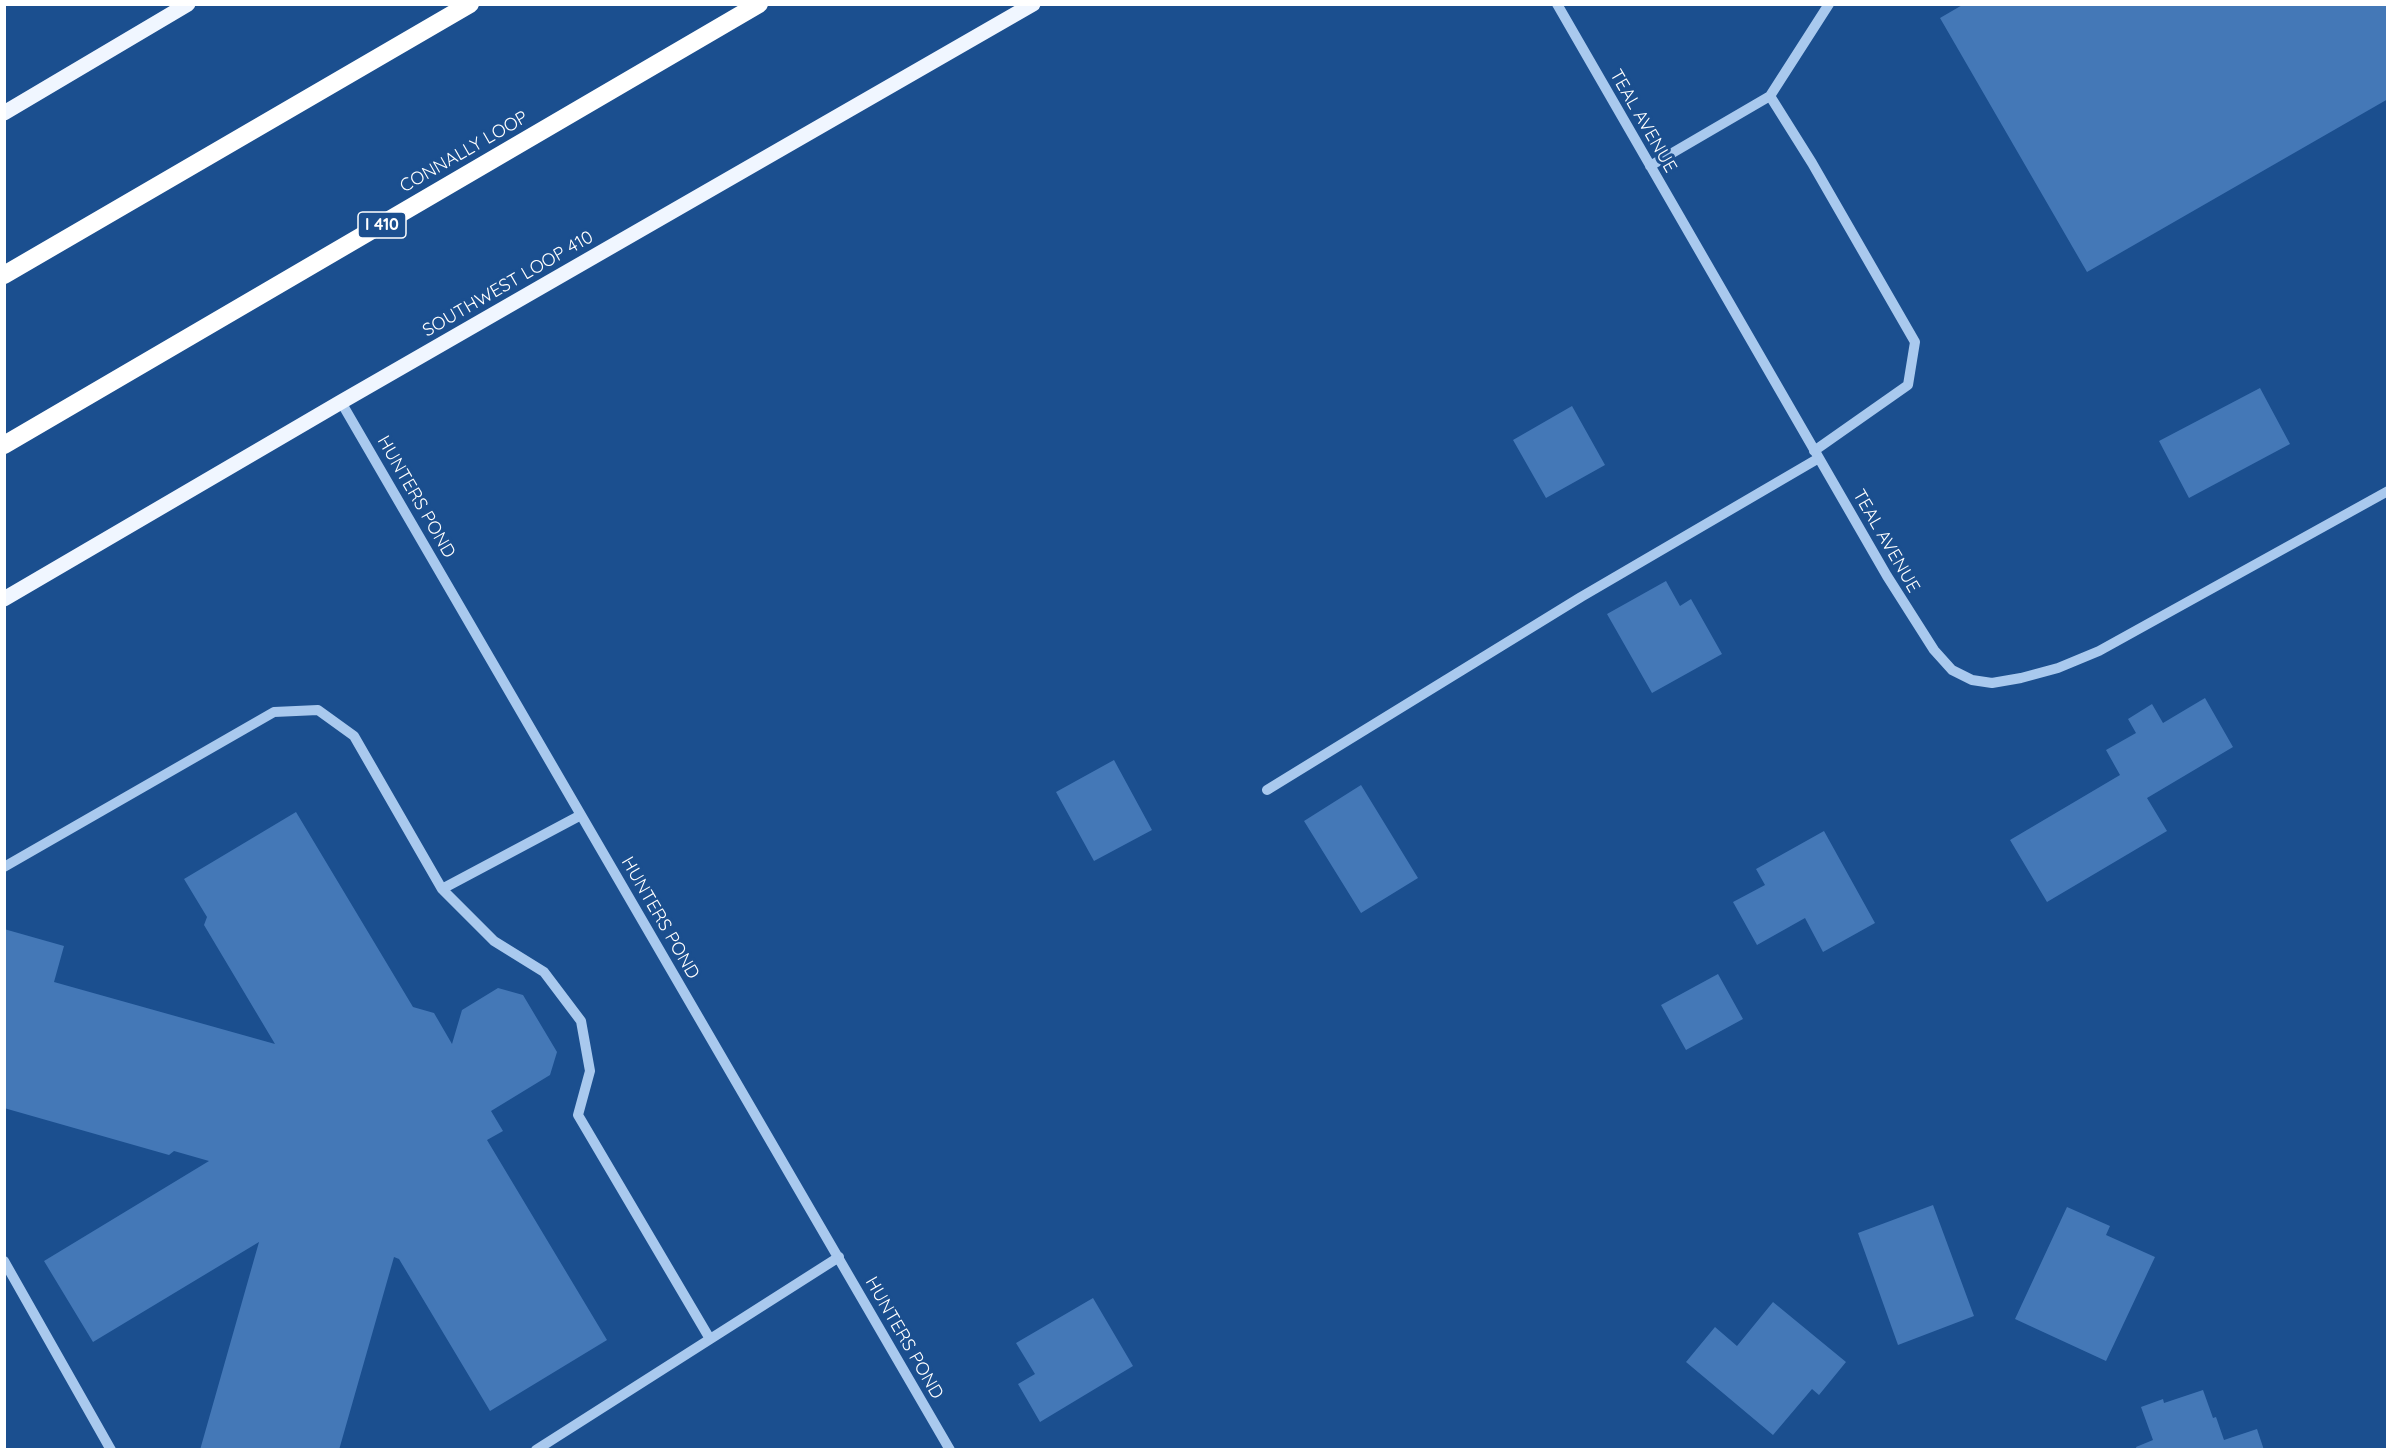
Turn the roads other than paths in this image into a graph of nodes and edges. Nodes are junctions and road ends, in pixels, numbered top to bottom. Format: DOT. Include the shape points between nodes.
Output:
graph roads {
  1 [pos="188,4"];
  2 [pos="470,4"];
  3 [pos="759,4"];
  4 [pos="1033,4"];
  5 [pos="1557,4"];
  6 [pos="1829,4"];
  7 [pos="1770,96"];
  8 [pos="4,113"];
  9 [pos="1650,166"];
  10 [pos="4,275"];
  11 [pos="341,402"];
  12 [pos="4,445"];
  13 [pos="1816,454"];
  14 [pos="2388,491"];
  15 [pos="4,599"];
  16 [pos="1267,790"];
  17 [pos="581,815"];
  18 [pos="4,867"];
  19 [pos="442,889"];
  20 [pos="839,1257"];
  21 [pos="4,1261"];
  22 [pos="710,1339"];
  23 [pos="111,1449"];
  24 [pos="536,1449"];
  25 [pos="950,1449"];
  1 -- 8 [label="main road"];
  2 -- 10 [label="highway"];
  3 -- 12 [label="highway, CONNALLY LOOP / I 410"];
  4 -- 11 [label="main road, SOUTHWEST LOOP 410"];
  5 -- 9 [label="street, TEAL AVENUE"];
  6 -- 7 [label="street"];
  7 -- 9 [label="street"];
  7 -- 13 [label="street" via="1915,342 1908,385"];
  9 -- 13 [label="street, TEAL AVENUE"];
  11 -- 15 [label="main road, SOUTHWEST LOOP 410"];
  11 -- 17 [label="street, HUNTERS POND"];
  13 -- 14 [label="street, TEAL AVENUE" via="1934,651 1952,670 1972,680 1992,683 2058,668 2099,651"];
  13 -- 16 [label="street"];
  17 -- 19 [label="street"];
  17 -- 20 [label="street, HUNTERS POND"];
  18 -- 19 [label="street" via="274,712 318,710 354,736"];
  19 -- 22 [label="street" via="494,942 544,972 581,1021 591,1071 578,1115"];
  20 -- 22 [label="street"];
  20 -- 25 [label="street, HUNTERS POND"];
  21 -- 23 [label="street"];
  22 -- 24 [label="street"];
}
